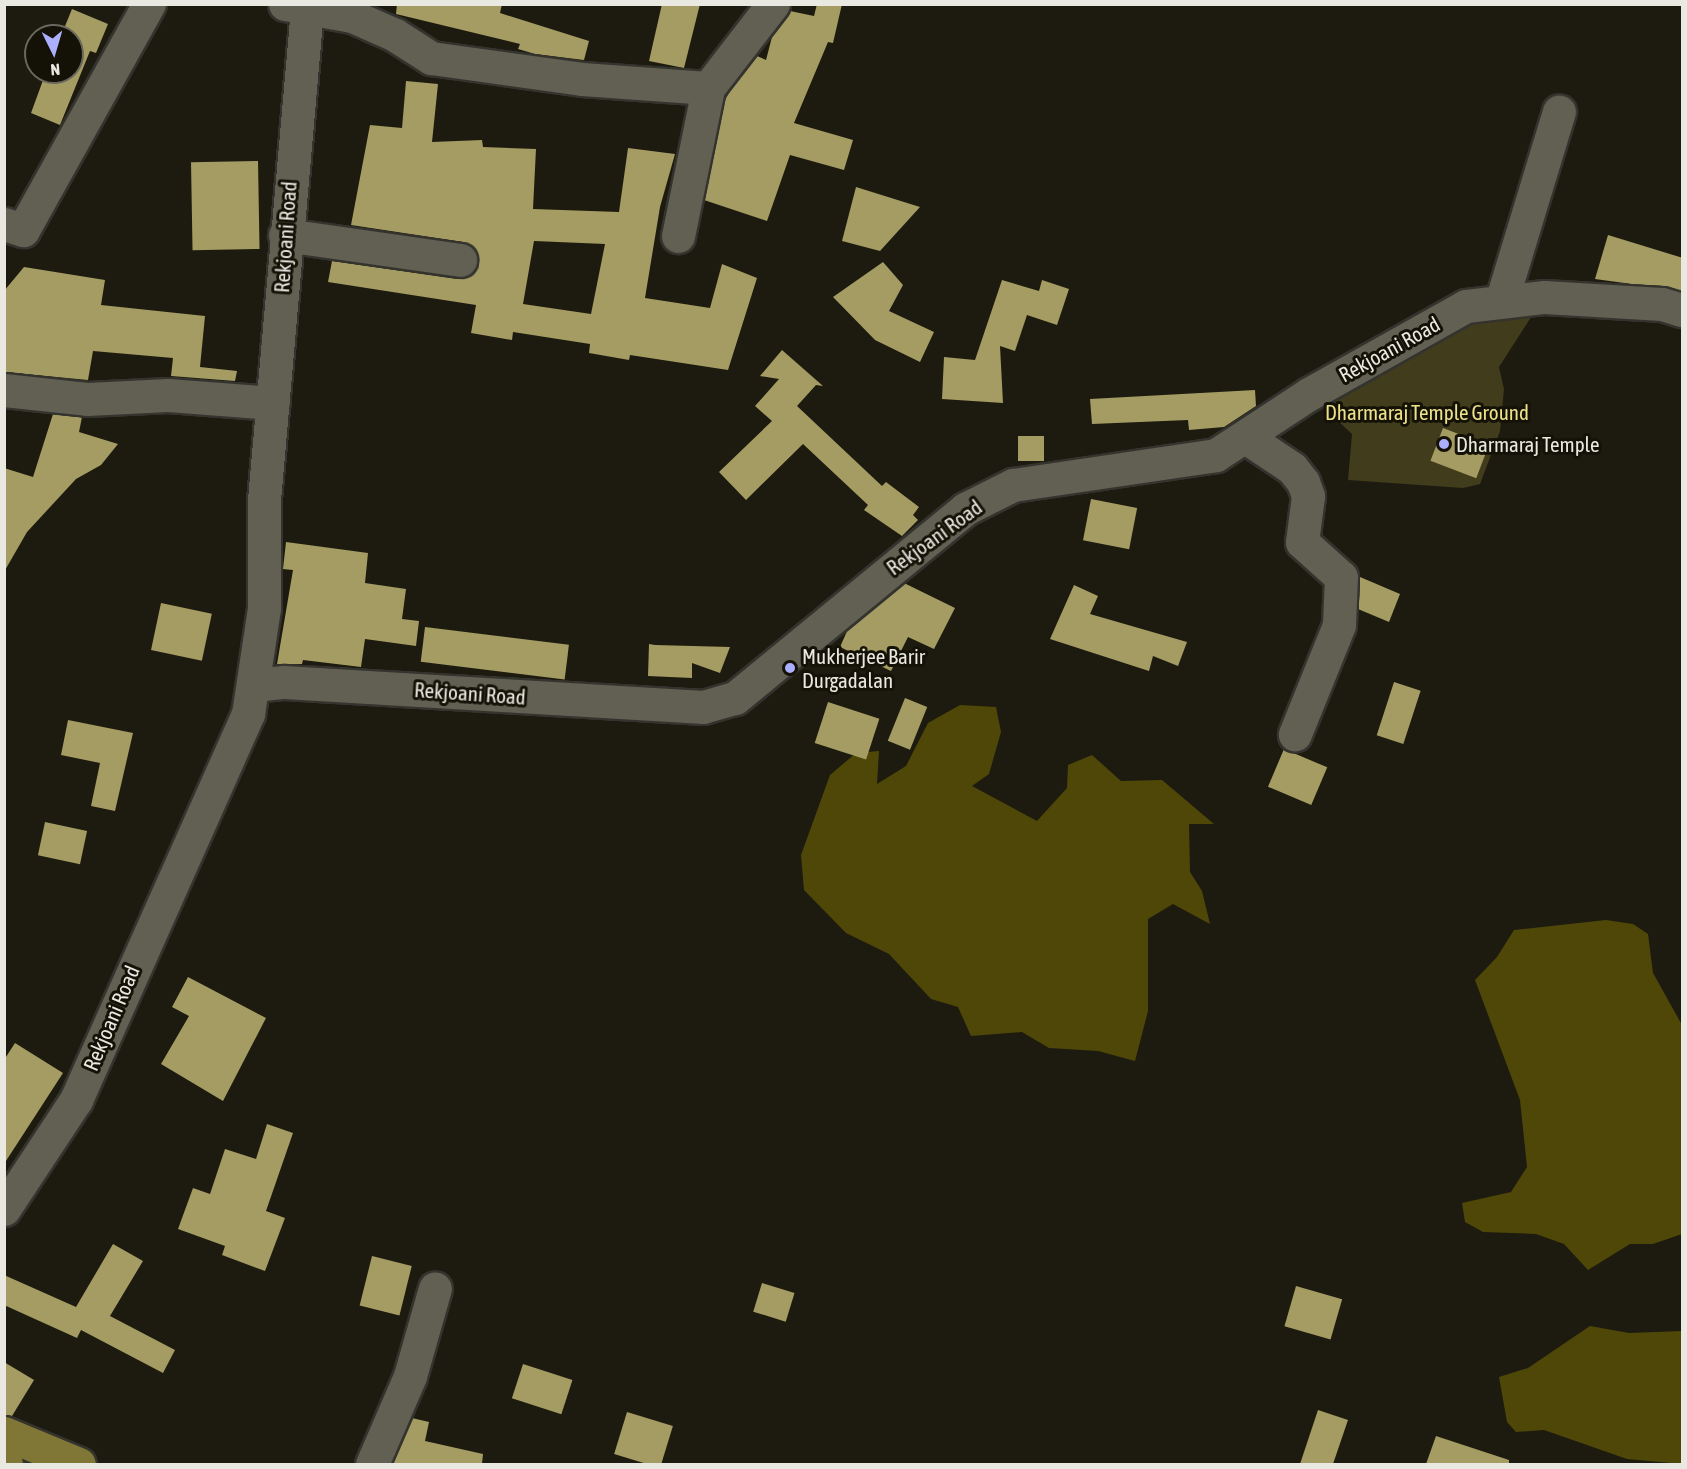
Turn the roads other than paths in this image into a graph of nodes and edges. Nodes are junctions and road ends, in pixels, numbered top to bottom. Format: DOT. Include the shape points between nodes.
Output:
graph roads {
  1 [pos="149,4"];
  2 [pos="773,4"];
  3 [pos="299,5"];
  4 [pos="708,88"];
  5 [pos="1558,111"];
  6 [pos="4,224"];
  7 [pos="285,235"];
  8 [pos="678,236"];
  9 [pos="460,260"];
  10 [pos="1502,299"];
  11 [pos="1683,310"];
  12 [pos="4,390"];
  13 [pos="273,403"];
  14 [pos="1247,438"];
  15 [pos="254,685"];
  16 [pos="1295,734"];
  17 [pos="4,1209"];
  18 [pos="435,1288"];
  19 [pos="4,1433"];
  20 [pos="79,1464"];
  21 [pos="372,1464"];
  1 -- 6 [label="street" via="23,230"];
  2 -- 4 [label="street"];
  3 -- 4 [label="street" via="352,16 431,58 582,79"];
  3 -- 7 [label="street, Rekjoani Road"];
  4 -- 8 [label="street"];
  5 -- 10 [label="street"];
  7 -- 9 [label="street"];
  7 -- 13 [label="street, Rekjoani Road"];
  10 -- 11 [label="street, Rekjoani Road" via="1662,304"];
  10 -- 14 [label="street, Rekjoani Road" via="1466,306 1309,394"];
  12 -- 13 [label="street" via="87,399 168,395"];
  13 -- 15 [label="street, Rekjoani Road" via="264,500 264,608"];
  14 -- 15 [label="street, Rekjoani Road" via="1216,455 1180,463 1013,485 965,509 735,698 704,707 284,682"];
  14 -- 16 [label="street" via="1292,468 1304,482 1308,496 1302,542 1341,577 1339,625"];
  15 -- 17 [label="street, Rekjoani Road" via="239,743 117,999 76,1100"];
  18 -- 21 [label="street" via="410,1376"];
  19 -- 20 [label="main road"];
}
